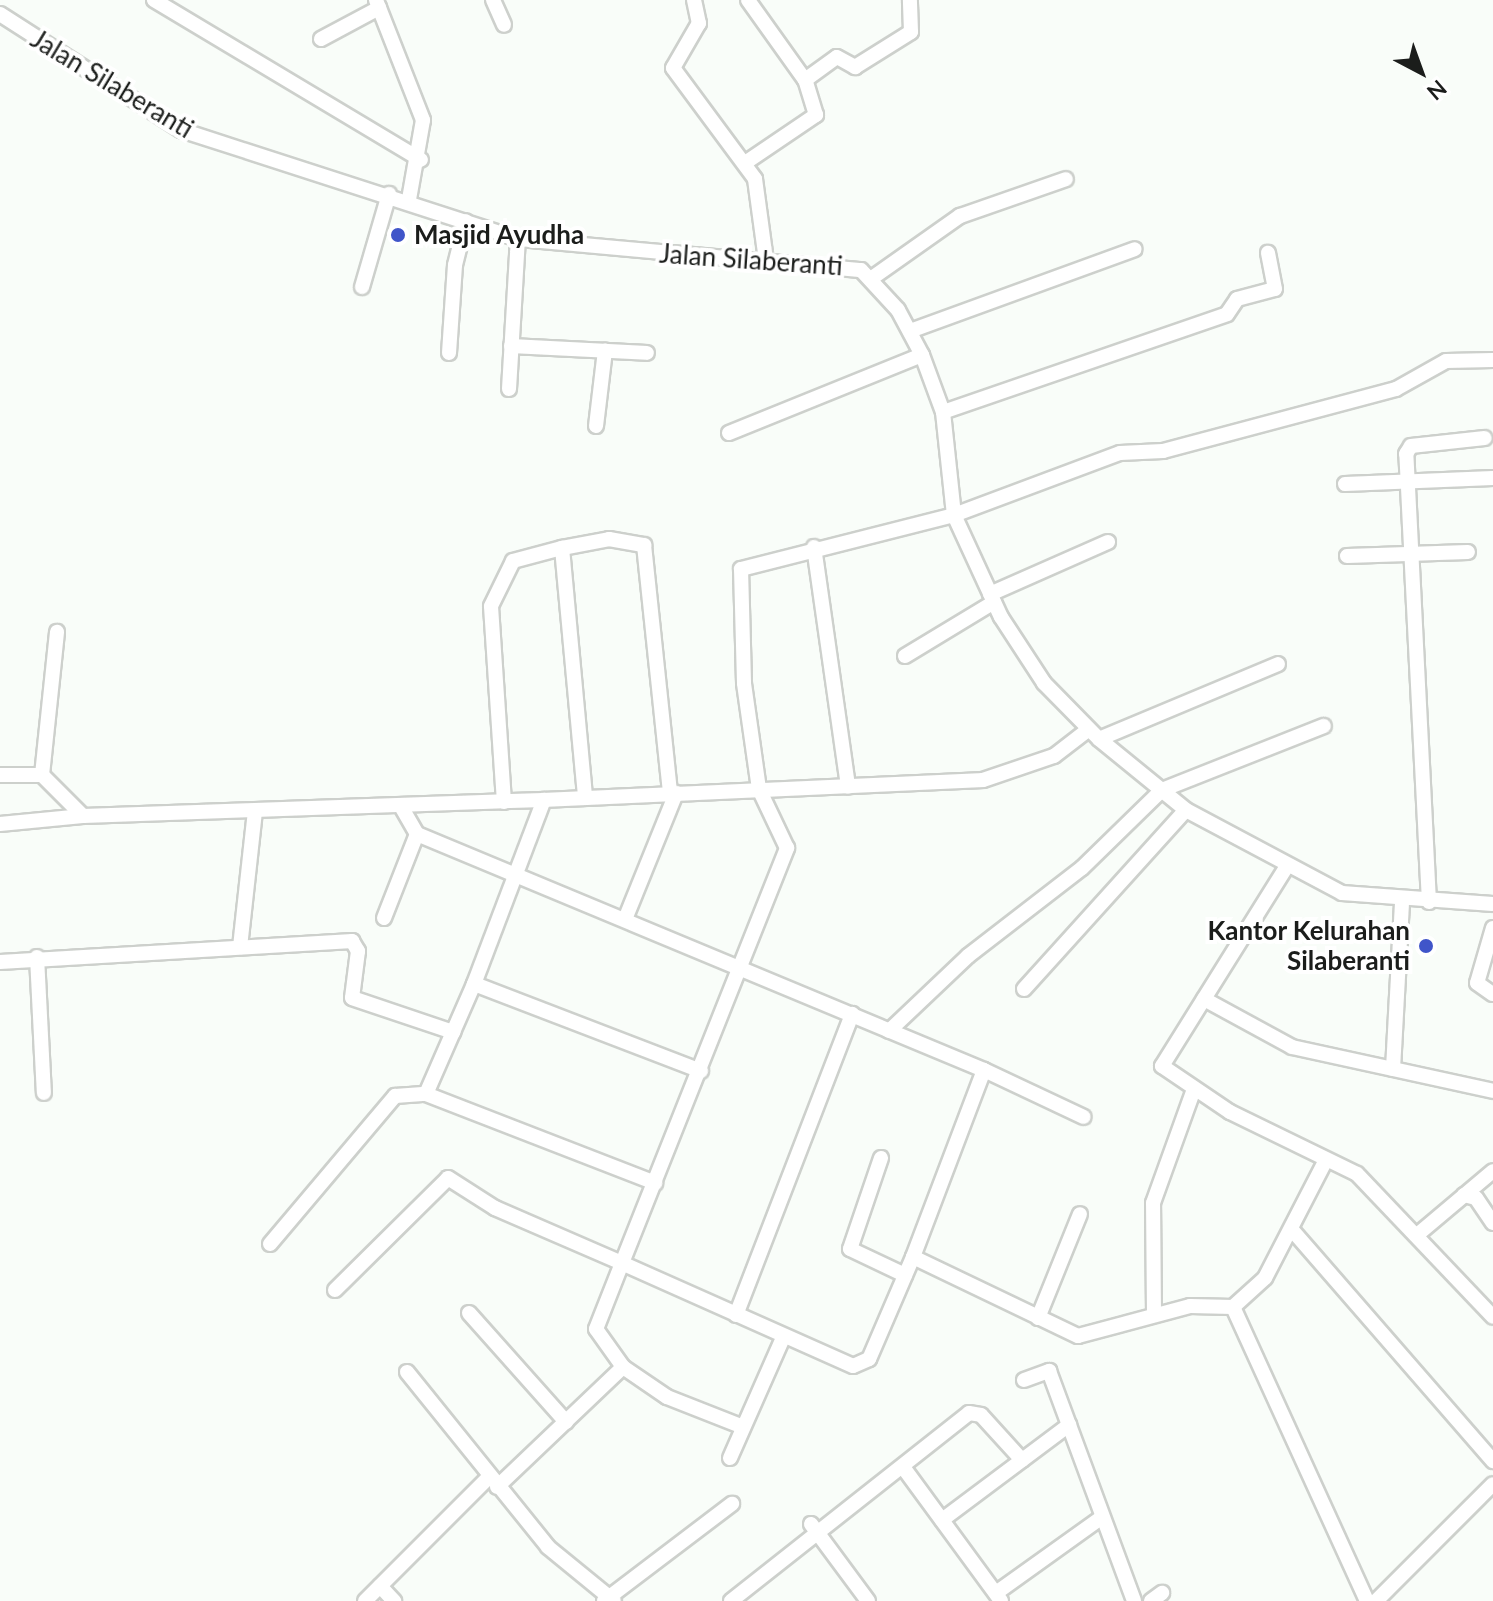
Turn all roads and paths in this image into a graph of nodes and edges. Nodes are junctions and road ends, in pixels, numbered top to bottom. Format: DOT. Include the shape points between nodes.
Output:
graph roads {
  1 [pos="154,0"];
  2 [pos="493,0"];
  3 [pos="694,0"];
  4 [pos="748,0"];
  5 [pos="910,0"];
  6 [pos="377,4"];
  7 [pos="0,14"];
  8 [pos="504,25"];
  9 [pos="321,39"];
  10 [pos="805,80"];
  11 [pos="421,160"];
  12 [pos="745,163"];
  13 [pos="1066,179"];
  14 [pos="389,194"];
  15 [pos="409,199"];
  16 [pos="466,221"];
  17 [pos="518,239"];
  18 [pos="1135,249"];
  19 [pos="1268,253"];
  20 [pos="766,260"];
  21 [pos="872,278"];
  22 [pos="362,287"];
  23 [pos="910,331"];
  24 [pos="511,346"];
  25 [pos="605,351"];
  26 [pos="449,353"];
  27 [pos="647,353"];
  28 [pos="922,355"];
  29 [pos="1493,360"];
  30 [pos="509,389"];
  31 [pos="943,412"];
  32 [pos="596,426"];
  33 [pos="729,433"];
  34 [pos="1485,438"];
  35 [pos="1493,478"];
  36 [pos="1345,484"];
  37 [pos="1407,484"];
  38 [pos="954,515"];
  39 [pos="1108,542"];
  40 [pos="814,547"];
  41 [pos="562,548"];
  42 [pos="1468,552"];
  43 [pos="1347,556"];
  44 [pos="1410,556"];
  45 [pos="992,598"];
  46 [pos="57,632"];
  47 [pos="905,656"];
  48 [pos="1278,664"];
  49 [pos="1324,726"];
  50 [pos="1094,734"];
  51 [pos="0,775"];
  52 [pos="42,775"];
  53 [pos="848,787"];
  54 [pos="759,789"];
  55 [pos="1162,790"];
  56 [pos="673,794"];
  57 [pos="585,798"];
  58 [pos="544,800"];
  59 [pos="504,802"];
  60 [pos="402,808"];
  61 [pos="1186,810"];
  62 [pos="255,812"];
  63 [pos="83,816"];
  64 [pos="0,824"];
  65 [pos="417,834"];
  66 [pos="1287,866"];
  67 [pos="516,875"];
  68 [pos="1429,902"];
  69 [pos="1402,903"];
  70 [pos="1493,904"];
  71 [pos="626,917"];
  72 [pos="384,918"];
  73 [pos="1493,928"];
  74 [pos="240,947"];
  75 [pos="37,957"];
  76 [pos="0,962"];
  77 [pos="743,969"];
  78 [pos="474,984"];
  79 [pos="1024,989"];
  80 [pos="1493,994"];
  81 [pos="1204,999"];
  82 [pos="852,1014"];
  83 [pos="889,1031"];
  84 [pos="453,1032"];
  85 [pos="1393,1069"];
  86 [pos="984,1070"];
  87 [pos="701,1071"];
  88 [pos="1194,1089"];
  89 [pos="1493,1091"];
  90 [pos="44,1093"];
  91 [pos="426,1094"];
  92 [pos="1084,1117"];
  93 [pos="881,1158"];
  94 [pos="1326,1160"];
  95 [pos="1493,1171"];
  96 [pos="655,1183"];
  97 [pos="1464,1195"];
  98 [pos="1080,1214"];
  99 [pos="1493,1223"];
  100 [pos="1293,1231"];
  101 [pos="1417,1235"];
  102 [pos="270,1244"];
  103 [pos="913,1257"];
  104 [pos="622,1263"];
  105 [pos="905,1275"];
  106 [pos="335,1290"];
  107 [pos="1233,1307"];
  108 [pos="469,1313"];
  109 [pos="1154,1314"];
  110 [pos="736,1315"];
  111 [pos="1493,1317"];
  112 [pos="1038,1318"];
  113 [pos="783,1338"];
  114 [pos="623,1367"];
  115 [pos="407,1372"];
  116 [pos="1024,1380"];
  117 [pos="566,1422"];
  118 [pos="1069,1425"];
  119 [pos="743,1427"];
  120 [pos="730,1458"];
  121 [pos="1022,1460"];
  122 [pos="1493,1461"];
  123 [pos="903,1467"];
  124 [pos="493,1482"];
  125 [pos="1493,1484"];
  126 [pos="732,1504"];
  127 [pos="1102,1517"];
  128 [pos="942,1520"];
  129 [pos="814,1528"];
  130 [pos="380,1586"];
  131 [pos="999,1597"];
  132 [pos="609,1600"];
  133 [pos="734,1600"];
  134 [pos="365,1601"];
  135 [pos="394,1601"];
  136 [pos="868,1601"];
  137 [pos="1134,1601"];
  138 [pos="1367,1601"];
  139 [pos="1376,1601"];
  1 -- 11 [label="street"];
  2 -- 8 [label="street"];
  3 -- 12 [label="street" via="699,23 673,68"];
  4 -- 10 [label="street"];
  5 -- 10 [label="street" via="912,32 855,67 837,57"];
  6 -- 9 [label="street"];
  6 -- 11 [label="street" via="423,120"];
  7 -- 14 [label="street, Jalan Silaberanti" via="181,130"];
  10 -- 12 [label="street" via="816,115"];
  11 -- 15 [label="street"];
  12 -- 20 [label="street" via="761,194"];
  13 -- 21 [label="street" via="960,216"];
  14 -- 15 [label="street, Jalan Silaberanti"];
  14 -- 22 [label="street"];
  15 -- 16 [label="street, Jalan Silaberanti"];
  16 -- 17 [label="street, Jalan Silaberanti"];
  16 -- 26 [label="street" via="455,265"];
  17 -- 20 [label="street, Jalan Silaberanti"];
  17 -- 24 [label="street"];
  18 -- 23 [label="street"];
  19 -- 31 [label="street" via="1275,289 1237,299 1227,314"];
  20 -- 21 [label="street, Jalan Silaberanti" via="850,266"];
  21 -- 23 [label="street, Jalan Silaberanti"];
  23 -- 28 [label="street, Jalan Silaberanti"];
  24 -- 25 [label="street"];
  24 -- 30 [label="street"];
  25 -- 27 [label="street"];
  25 -- 32 [label="street"];
  28 -- 31 [label="street, Jalan Silaberanti"];
  28 -- 33 [label="street"];
  29 -- 38 [label="street" via="1446,361 1396,389 1287,420 1163,451 1120,453"];
  31 -- 38 [label="street, Jalan Silaberanti"];
  34 -- 37 [label="street" via="1411,446"];
  35 -- 37 [label="street"];
  36 -- 37 [label="street"];
  37 -- 44 [label="street"];
  38 -- 40 [label="street"];
  38 -- 45 [label="street, Jalan Silaberanti"];
  39 -- 45 [label="street"];
  40 -- 53 [label="street"];
  40 -- 54 [label="street" via="741,569 738,576"];
  41 -- 56 [label="street" via="609,539 644,545"];
  41 -- 57 [label="street"];
  41 -- 59 [label="street" via="513,561 491,606"];
  42 -- 44 [label="street"];
  43 -- 44 [label="street"];
  44 -- 68 [label="street"];
  45 -- 47 [label="street"];
  45 -- 50 [label="street, Jalan Silaberanti" via="1044,683"];
  46 -- 52 [label="street"];
  48 -- 50 [label="street"];
  49 -- 55 [label="street"];
  50 -- 53 [label="street" via="1054,756 983,780"];
  50 -- 55 [label="street, Jalan Silaberanti"];
  51 -- 52 [label="street"];
  52 -- 63 [label="street"];
  53 -- 54 [label="street"];
  54 -- 56 [label="street"];
  54 -- 77 [label="street" via="787,848"];
  55 -- 61 [label="street, Jalan Silaberanti"];
  55 -- 83 [label="street" via="1082,868 968,956"];
  56 -- 57 [label="street"];
  56 -- 71 [label="street"];
  57 -- 58 [label="street"];
  58 -- 59 [label="street"];
  58 -- 67 [label="street"];
  59 -- 60 [label="street"];
  60 -- 62 [label="street"];
  60 -- 65 [label="street"];
  61 -- 66 [label="street, Jalan Silaberanti"];
  61 -- 79 [label="street"];
  62 -- 63 [label="street"];
  62 -- 74 [label="street"];
  63 -- 64 [label="street"];
  65 -- 67 [label="street"];
  65 -- 72 [label="street"];
  66 -- 69 [label="street, Jalan Silaberanti" via="1342,893"];
  66 -- 81 [label="street"];
  67 -- 71 [label="street"];
  67 -- 78 [label="street"];
  68 -- 69 [label="street, Jalan Silaberanti"];
  68 -- 70 [label="street, Jalan Silaberanti"];
  69 -- 85 [label="street"];
  71 -- 77 [label="street"];
  73 -- 80 [label="street" via="1477,983"];
  74 -- 75 [label="street"];
  74 -- 84 [label="street" via="352,941 358,951 352,998"];
  75 -- 76 [label="street"];
  75 -- 90 [label="street"];
  77 -- 82 [label="street"];
  77 -- 87 [label="street"];
  78 -- 84 [label="street"];
  78 -- 87 [label="street"];
  81 -- 85 [label="street" via="1292,1047"];
  81 -- 88 [label="street" via="1162,1066"];
  82 -- 83 [label="street"];
  82 -- 110 [label="street"];
  83 -- 86 [label="street"];
  84 -- 91 [label="street"];
  85 -- 89 [label="street"];
  86 -- 92 [label="street"];
  86 -- 103 [label="street"];
  87 -- 96 [label="street"];
  88 -- 94 [label="street"];
  88 -- 109 [label="street" via="1153,1203"];
  91 -- 96 [label="street"];
  91 -- 102 [label="street" via="395,1096"];
  93 -- 105 [label="street" via="849,1244 853,1253"];
  94 -- 100 [label="street"];
  94 -- 101 [label="street" via="1364,1180"];
  95 -- 97 [label="street"];
  96 -- 104 [label="street"];
  97 -- 99 [label="street" via="1484,1206"];
  97 -- 101 [label="street"];
  98 -- 112 [label="street"];
  100 -- 107 [label="street" via="1265,1278"];
  100 -- 122 [label="street"];
  101 -- 111 [label="street"];
  103 -- 105 [label="street"];
  103 -- 112 [label="street"];
  104 -- 106 [label="street" via="495,1208 448,1178"];
  104 -- 110 [label="street"];
  104 -- 114 [label="street" via="596,1329"];
  105 -- 113 [label="street" via="864,1362 846,1365"];
  107 -- 109 [label="street"];
  107 -- 138 [label="street"];
  108 -- 117 [label="street"];
  109 -- 112 [label="street" via="1088,1337"];
  110 -- 113 [label="street"];
  113 -- 119 [label="street"];
  114 -- 117 [label="street"];
  114 -- 119 [label="street" via="667,1397"];
  115 -- 124 [label="street"];
  116 -- 118 [label="street" via="1047,1369"];
  117 -- 124 [label="street"];
  118 -- 121 [label="street"];
  118 -- 127 [label="street"];
  119 -- 120 [label="street"];
  121 -- 123 [label="street" via="974,1412"];
  121 -- 128 [label="street"];
  123 -- 128 [label="street"];
  123 -- 129 [label="street"];
  124 -- 130 [label="street"];
  124 -- 132 [label="street" via="548,1547"];
  125 -- 139 [label="street"];
  126 -- 132 [label="street"];
  127 -- 131 [label="street"];
  127 -- 137 [label="street"];
  128 -- 131 [label="street"];
  129 -- 133 [label="street"];
  129 -- 136 [label="street"];
  130 -- 134 [label="street"];
  130 -- 135 [label="street"];
}
